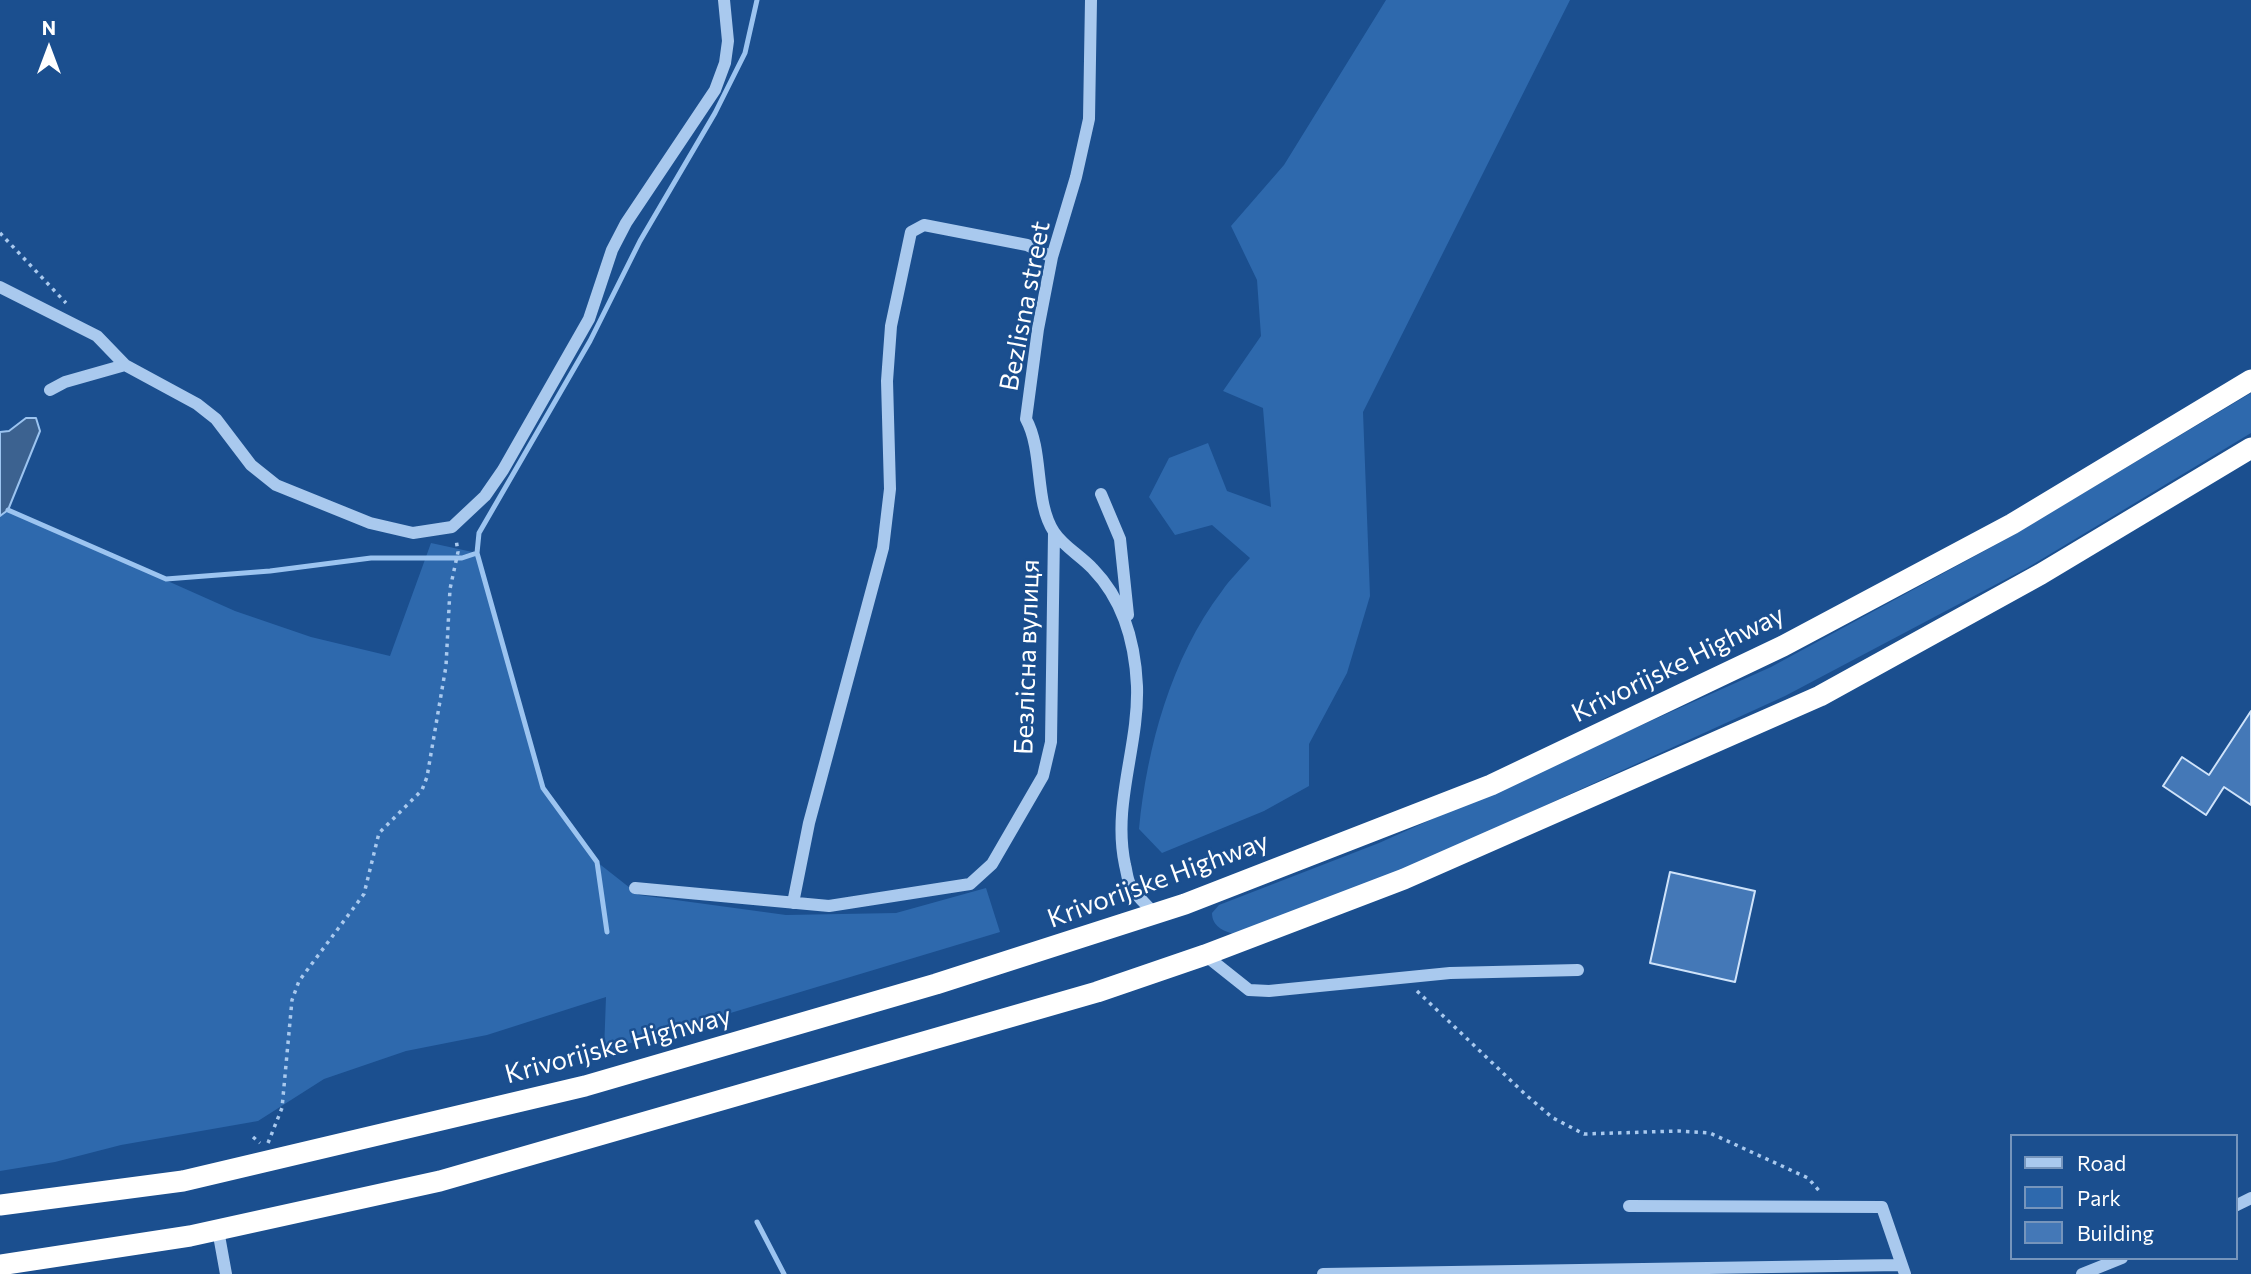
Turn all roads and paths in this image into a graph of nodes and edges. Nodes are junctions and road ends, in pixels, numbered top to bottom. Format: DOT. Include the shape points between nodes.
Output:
graph roads {
  1 [pos="724,0"];
  2 [pos="1091,0"];
  3 [pos="0,233"];
  4 [pos="1052,257"];
  5 [pos="0,287"];
  6 [pos="69,307"];
  7 [pos="125,366"];
  8 [pos="2251,380"];
  9 [pos="50,390"];
  10 [pos="2251,448"];
  11 [pos="1101,494"];
  12 [pos="452,527"];
  13 [pos="1054,533"];
  14 [pos="1129,630"];
  15 [pos="635,888"];
  16 [pos="793,903"];
  17 [pos="1155,914"];
  18 [pos="1205,955"];
  19 [pos="1578,970"];
  20 [pos="1386,979"];
  21 [pos="265,1148"];
  22 [pos="0,1205"];
  23 [pos="1629,1206"];
  24 [pos="1833,1206"];
  25 [pos="218,1230"];
  26 [pos="2117,1260"];
  27 [pos="0,1265"];
  28 [pos="1902,1269"];
  29 [pos="226,1274"];
  30 [pos="1324,1274"];
  31 [pos="2082,1274"];
  1 -- 12 [label="street" via="728,41 715,90 626,223 589,319 503,470"];
  2 -- 4 [label="street, Bezlisna street" via="1089,119"];
  3 -- 6 [label="path"];
  4 -- 13 [label="street, Bezlisna street" via="1027,419"];
  4 -- 16 [label="street" via="1027,245 924,225 911,232 891,326 887,381 890,489 883,548 809,823"];
  5 -- 7 [label="street" via="97,336"];
  7 -- 9 [label="street"];
  7 -- 12 [label="street" via="197,404 216,419 251,465 276,485 370,523 413,533"];
  8 -- 17 [label="highway, Krivorijske Highway" via="2012,524 1783,646 1491,785"];
  10 -- 18 [label="highway" via="2041,574 1820,696 1404,878"];
  11 -- 14 [label="street" via="1120,539"];
  12 -- 21 [label="path" via="458,552 450,589 442,697 427,777 422,790 380,833 364,894 299,981 292,1000 282,1108"];
  13 -- 14 [label="street" via="1118,599"];
  13 -- 16 [label="street, Безлісна вулиця" via="1051,742 1044,776 992,864 970,884 829,905"];
  14 -- 17 [label="street" via="1137,684 1136,730 1122,794 1119,838 1130,885"];
  15 -- 16 [label="street, Безлісна вулиця"];
  17 -- 22 [label="highway, Krivorijske Highway" via="936,984 585,1086 183,1181"];
  18 -- 20 [label="street" via="1249,990"];
  18 -- 25 [label="highway" via="1097,992 440,1181"];
  19 -- 20 [label="street"];
  20 -- 24 [label="path" via="1412,987 1526,1095 1553,1118 1584,1134 1710,1133 1808,1178"];
  23 -- 24 [label="street"];
  24 -- 28 [label="street" via="1882,1207"];
  25 -- 27 [label="highway"];
  25 -- 29 [label="street"];
  26 -- 31 [label="street"];
  28 -- 30 [label="street"];
}
